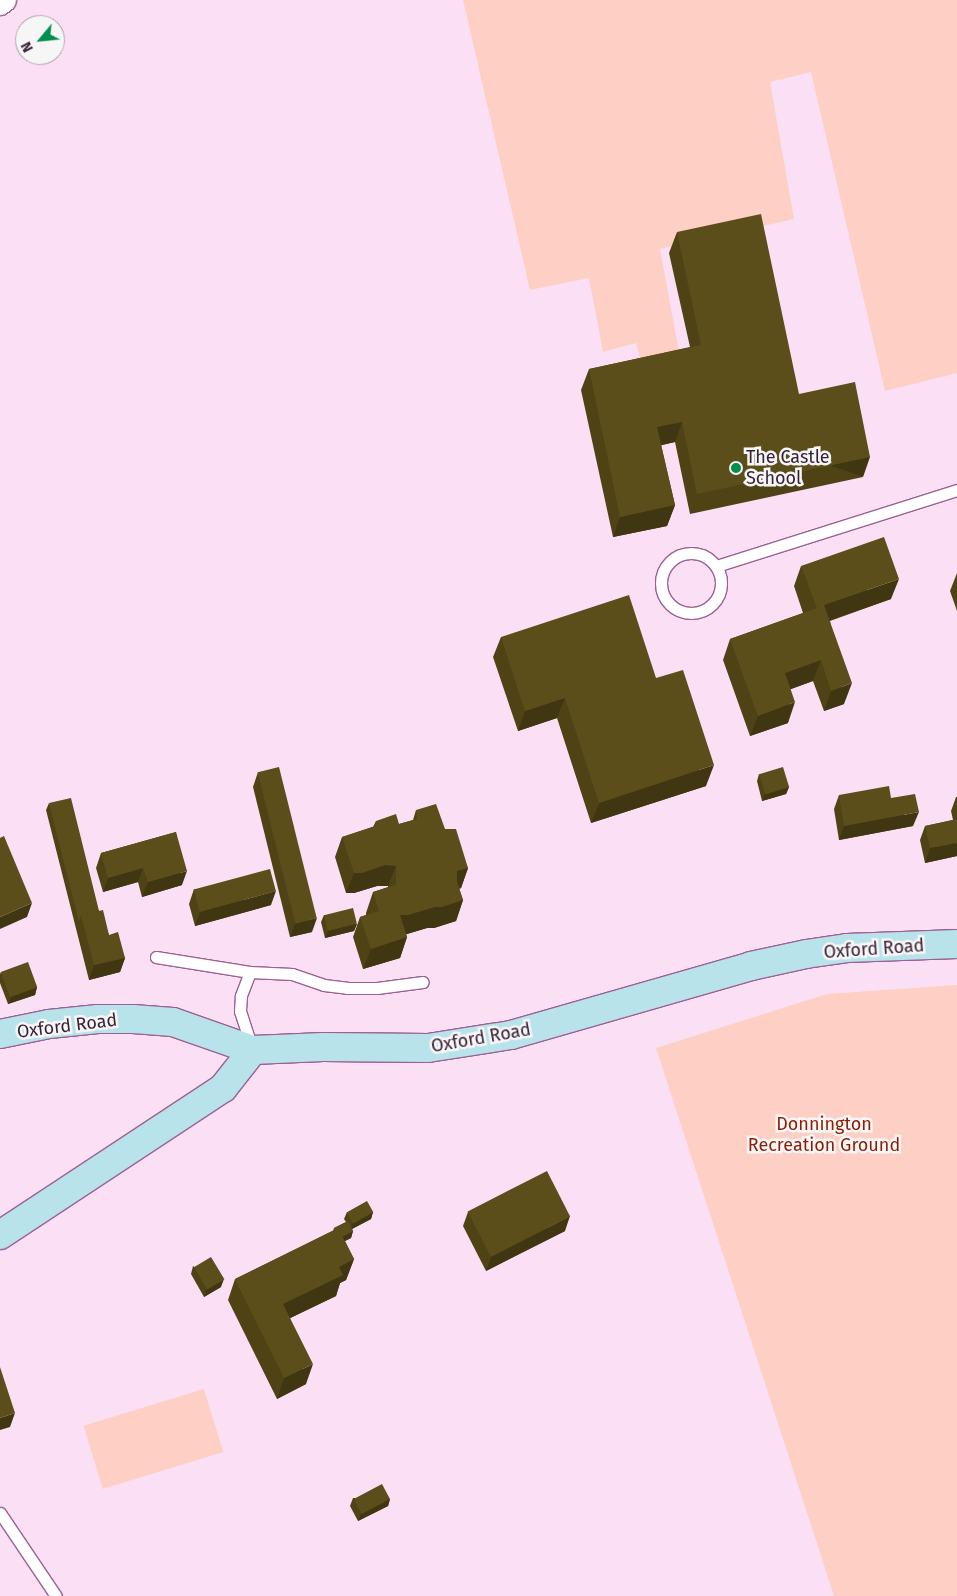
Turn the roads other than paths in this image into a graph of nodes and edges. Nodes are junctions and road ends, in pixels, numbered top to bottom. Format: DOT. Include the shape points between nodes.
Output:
graph roads {
  1 [pos="4,0"];
  2 [pos="0,3"];
  3 [pos="957,490"];
  4 [pos="716,566"];
  5 [pos="957,944"];
  6 [pos="156,957"];
  7 [pos="250,972"];
  8 [pos="423,982"];
  9 [pos="0,1034"];
  10 [pos="253,1050"];
  11 [pos="0,1235"];
  12 [pos="0,1513"];
  13 [pos="56,1596"];
  1 -- 2 [label="street"];
  3 -- 4 [label="lane"];
  4 -- 4 [label="lane" via="721,585 714,603 705,609 686,612 669,603 661,585 666,566 673,559 681,554 701,554"];
  5 -- 10 [label="main road, Oxford Road" via="847,948 806,954 472,1042 428,1048"];
  6 -- 7 [label="lane"];
  7 -- 8 [label="lane" via="292,974 324,985 347,988"];
  7 -- 10 [label="lane" via="241,996 240,1011"];
  9 -- 10 [label="main road, Oxford Road" via="98,1019 155,1020 180,1024"];
  10 -- 11 [label="main road" via="223,1088"];
  12 -- 13 [label="lane"];
}
